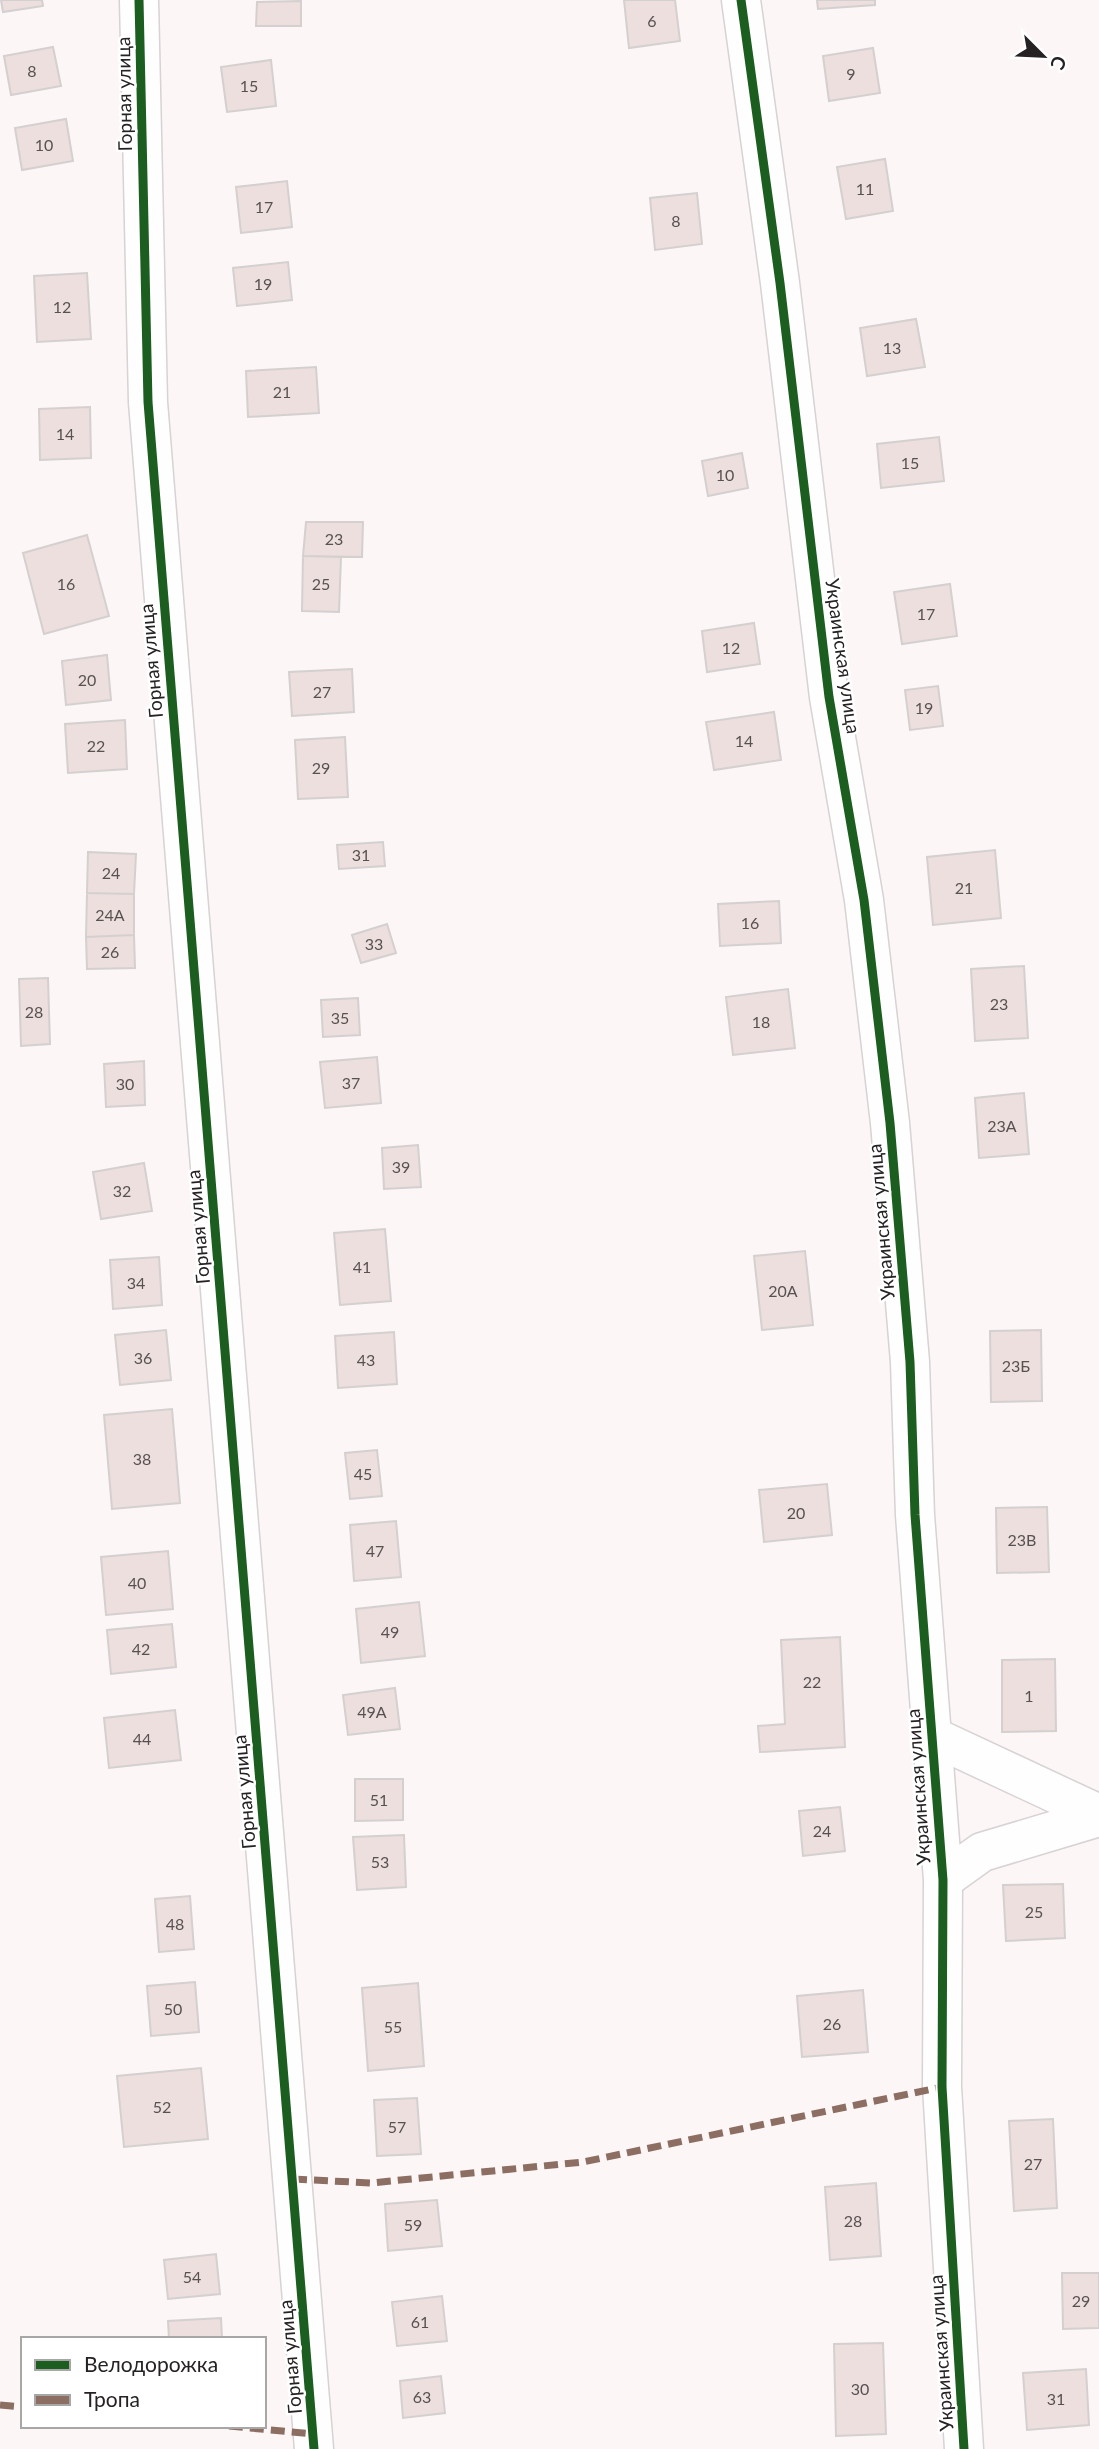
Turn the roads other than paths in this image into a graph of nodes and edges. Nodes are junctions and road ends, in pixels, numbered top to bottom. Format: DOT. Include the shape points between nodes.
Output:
graph roads {
  1 [pos="139,0"];
  2 [pos="741,0"];
  3 [pos="932,1736"];
  4 [pos="1099,1816"];
  5 [pos="943,1880"];
  6 [pos="314,2449"];
  7 [pos="964,2449"];
  1 -- 6 [label="street, Горная улица" via="148,402"];
  2 -- 3 [label="street, Украинская улица" via="829,697 864,900 890,1123 910,1362 915,1515"];
  3 -- 4 [label="street"];
  3 -- 5 [label="street, Украинская улица"];
  4 -- 5 [label="street" via="982,1852"];
  5 -- 7 [label="street, Украинская улица" via="942,2087"];
}
